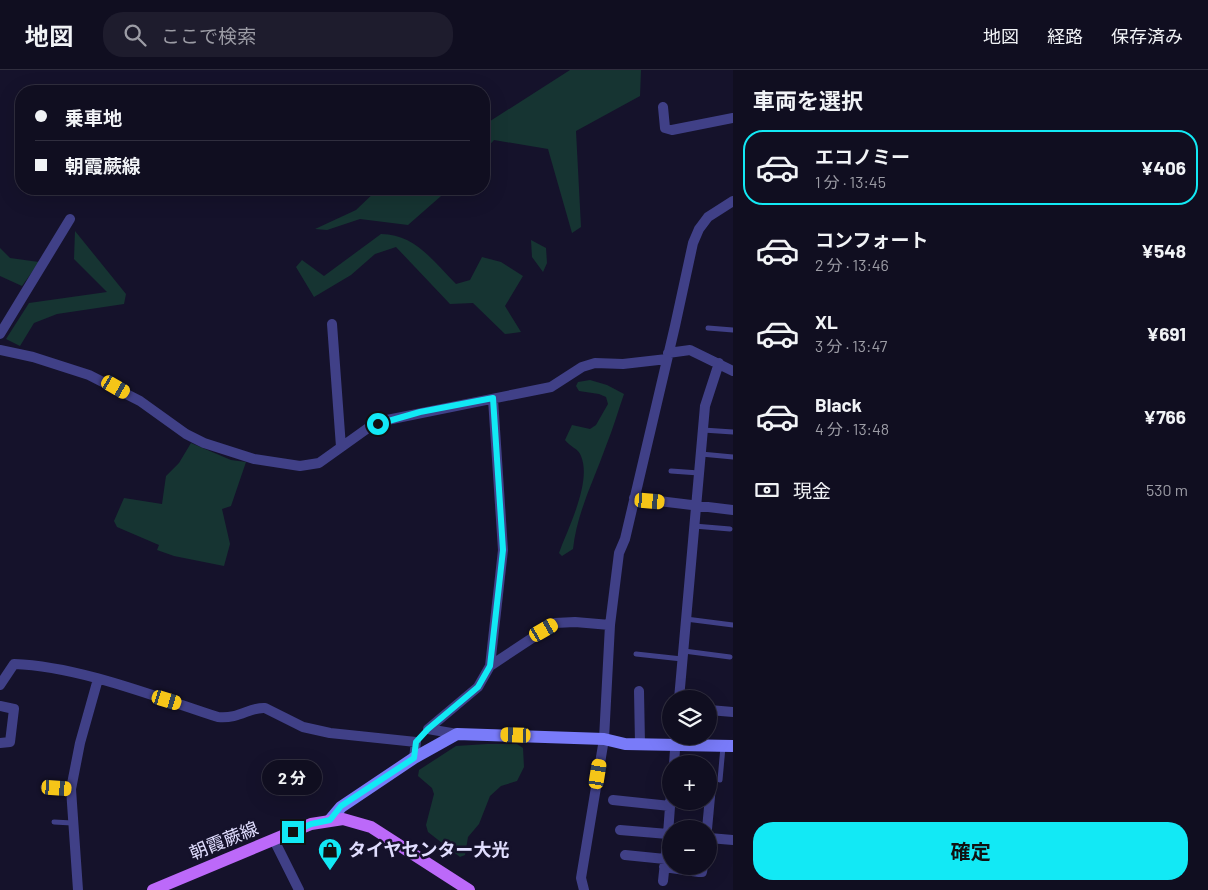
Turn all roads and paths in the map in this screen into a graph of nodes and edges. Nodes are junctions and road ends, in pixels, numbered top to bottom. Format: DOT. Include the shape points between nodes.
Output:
graph roads {
  1 [pos="663,107"];
  2 [pos="733,118"];
  3 [pos="733,201"];
  4 [pos="70,219"];
  5 [pos="332,324"];
  6 [pos="708,328"];
  7 [pos="733,330"];
  8 [pos="0,334"];
  9 [pos="0,350"];
  10 [pos="668,356"];
  11 [pos="719,363"];
  12 [pos="733,370"];
  13 [pos="493,398"];
  14 [pos="703,430"];
  15 [pos="733,432"];
  16 [pos="341,447"];
  17 [pos="700,454"];
  18 [pos="733,456"];
  19 [pos="671,471"];
  20 [pos="699,473"];
  21 [pos="634,498"];
  22 [pos="696,505"];
  23 [pos="733,510"];
  24 [pos="694,526"];
  25 [pos="730,529"];
  26 [pos="686,619"];
  27 [pos="610,625"];
  28 [pos="733,625"];
  29 [pos="636,654"];
  30 [pos="683,655"];
  31 [pos="730,657"];
  32 [pos="490,666"];
  33 [pos="98,679"];
  34 [pos="0,685"];
  35 [pos="681,690"];
  36 [pos="639,691"];
  37 [pos="0,706"];
  38 [pos="717,711"];
  39 [pos="733,712"];
  40 [pos="428,729"];
  41 [pos="457,734"];
  42 [pos="604,739"];
  43 [pos="0,742"];
  44 [pos="416,742"];
  45 [pos="662,742"];
  46 [pos="640,744"];
  47 [pos="728,746"];
  48 [pos="414,758"];
  49 [pos="720,780"];
  50 [pos="43,787"];
  51 [pos="71,789"];
  52 [pos="613,800"];
  53 [pos="662,805"];
  54 [pos="330,820"];
  55 [pos="54,822"];
  56 [pos="72,823"];
  57 [pos="620,830"];
  58 [pos="662,833"];
  59 [pos="717,839"];
  60 [pos="274,840"];
  61 [pos="733,840"];
  62 [pos="626,855"];
  63 [pos="662,862"];
  64 [pos="664,875"];
  65 [pos="663,881"];
  66 [pos="78,890"];
  67 [pos="153,890"];
  68 [pos="299,890"];
  69 [pos="469,890"];
  70 [pos="584,890"];
  1 -- 2 [label="street" via="665,128 672,130"];
  3 -- 10 [label="street" via="708,217 693,243"];
  4 -- 8 [label="street"];
  5 -- 16 [label="street"];
  6 -- 7 [label="lane"];
  9 -- 16 [label="street" via="90,375 140,400 186,434 254,459 300,466 319,463"];
  10 -- 11 [label="street" via="690,350"];
  10 -- 13 [label="street" via="623,364 595,363 582,367 551,387"];
  10 -- 21 [label="street"];
  11 -- 12 [label="street"];
  11 -- 14 [label="street" via="705,406"];
  13 -- 16 [label="street" via="387,420 368,428"];
  13 -- 32 [label="street" via="503,550"];
  14 -- 15 [label="lane"];
  14 -- 17 [label="street"];
  17 -- 18 [label="lane"];
  17 -- 20 [label="street"];
  19 -- 20 [label="lane"];
  20 -- 22 [label="street"];
  21 -- 22 [label="street"];
  21 -- 27 [label="street" via="625,539 618,553"];
  22 -- 23 [label="street"];
  22 -- 24 [label="street"];
  24 -- 25 [label="lane"];
  24 -- 26 [label="street"];
  26 -- 28 [label="lane"];
  26 -- 30 [label="street"];
  27 -- 32 [label="street" via="555,623"];
  27 -- 42 [label="street"];
  29 -- 30 [label="lane"];
  30 -- 31 [label="lane"];
  30 -- 35 [label="street"];
  32 -- 40 [label="street" via="478,687"];
  33 -- 34 [label="street" via="14,664"];
  33 -- 44 [label="street" via="218,717 241,716 265,708 302,727"];
  33 -- 51 [label="street"];
  36 -- 46 [label="street"];
  37 -- 43 [label="street" via="14,710 10,742"];
  38 -- 39 [label="street"];
  40 -- 41 [label="street"];
  40 -- 44 [label="street"];
  41 -- 42 [label="street"];
  41 -- 48 [label="street"];
  42 -- 46 [label="street"];
  42 -- 70 [label="street" via="581,878"];
  44 -- 48 [label="street"];
  45 -- 46 [label="street"];
  47 -- 49 [label="lane"];
  48 -- 54 [label="street" via="341,806"];
  50 -- 51 [label="lane"];
  51 -- 56 [label="street"];
  52 -- 53 [label="street"];
  54 -- 60 [label="main road, 朝霞蕨線" via="311,824"];
  54 -- 69 [label="main road, 朝霞蕨線" via="352,820 371,827"];
  55 -- 56 [label="lane"];
  56 -- 66 [label="street"];
  57 -- 58 [label="street"];
  59 -- 61 [label="street"];
  60 -- 67 [label="main road, 朝霞蕨線"];
  60 -- 68 [label="street"];
  62 -- 63 [label="street"];
  64 -- 65 [label="street"];
}
